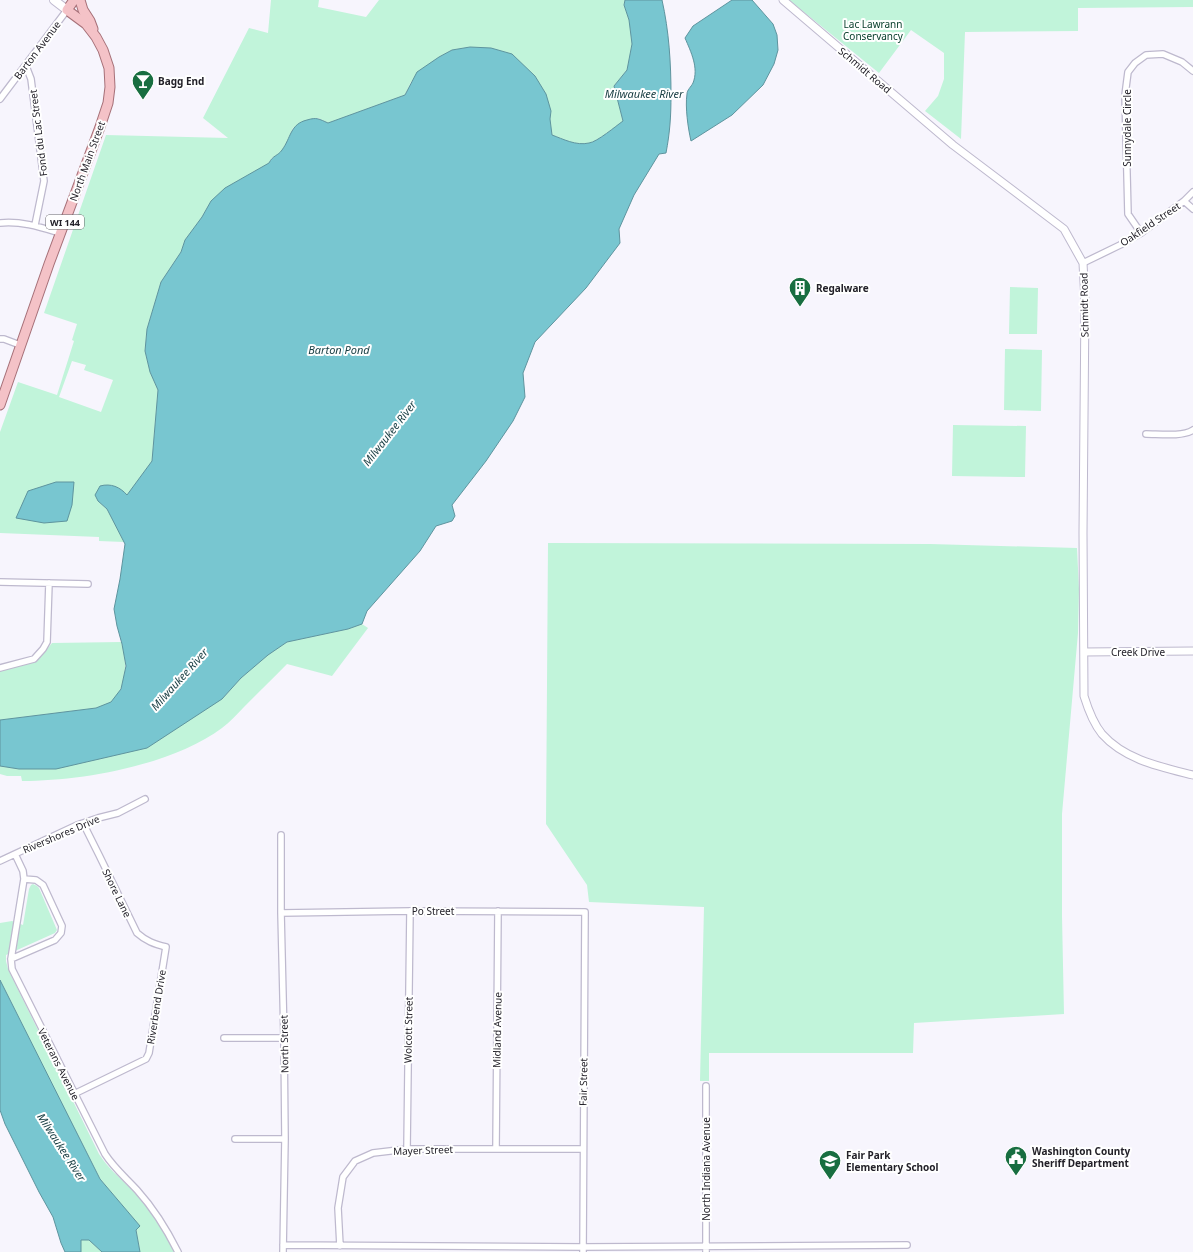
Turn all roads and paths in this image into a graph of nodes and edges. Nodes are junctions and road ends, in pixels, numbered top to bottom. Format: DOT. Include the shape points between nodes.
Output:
graph roads {
  1 [pos="54,0"];
  2 [pos="74,0"];
  3 [pos="80,0"];
  4 [pos="782,0"];
  5 [pos="67,10"];
  6 [pos="96,38"];
  7 [pos="26,66"];
  8 [pos="1193,71"];
  9 [pos="0,99"];
  10 [pos="1193,192"];
  11 [pos="1184,201"];
  12 [pos="1193,209"];
  13 [pos="0,223"];
  14 [pos="35,225"];
  15 [pos="60,233"];
  16 [pos="1141,233"];
  17 [pos="1083,263"];
  18 [pos="0,339"];
  19 [pos="20,345"];
  20 [pos="0,405"];
  21 [pos="1193,430"];
  22 [pos="1146,434"];
  23 [pos="0,582"];
  24 [pos="49,583"];
  25 [pos="88,584"];
  26 [pos="1193,651"];
  27 [pos="1084,652"];
  28 [pos="0,668"];
  29 [pos="1193,775"];
  30 [pos="145,799"];
  31 [pos="83,823"];
  32 [pos="281,835"];
  33 [pos="15,854"];
  34 [pos="0,861"];
  35 [pos="24,879"];
  36 [pos="410,911"];
  37 [pos="498,911"];
  38 [pos="585,912"];
  39 [pos="281,913"];
  40 [pos="166,947"];
  41 [pos="11,959"];
  42 [pos="224,1038"];
  43 [pos="284,1038"];
  44 [pos="706,1086"];
  45 [pos="74,1094"];
  46 [pos="235,1139"];
  47 [pos="285,1139"];
  48 [pos="407,1149"];
  49 [pos="496,1149"];
  50 [pos="583,1149"];
  51 [pos="706,1245"];
  52 [pos="907,1245"];
  53 [pos="283,1246"];
  54 [pos="340,1246"];
  55 [pos="583,1249"];
  56 [pos="178,1252"];
  57 [pos="283,1252"];
  58 [pos="706,1252"];
  1 -- 5 [label="main road, North Main Street"];
  2 -- 5 [label="main road, Barton Avenue"];
  3 -- 6 [label="main road"];
  4 -- 17 [label="street, Schmidt Road" via="953,145 1064,229"];
  5 -- 6 [label="main road, North Main Street / WI 144" via="86,24"];
  5 -- 7 [label="street, Barton Avenue"];
  6 -- 15 [label="main road, North Main Street / WI 144" via="109,68 108,102"];
  7 -- 9 [label="street, Barton Avenue"];
  7 -- 14 [label="street, Fond du Lac Street" via="31,79 44,181"];
  8 -- 16 [label="street, Sunnydale Circle" via="1182,62 1163,54 1146,55 1128,72 1125,95 1128,214"];
  10 -- 11 [label="street, Oakfield Street"];
  11 -- 12 [label="street"];
  11 -- 16 [label="street, Oakfield Street"];
  13 -- 14 [label="street"];
  14 -- 15 [label="street"];
  15 -- 19 [label="main road, North Main Street / WI 144"];
  16 -- 17 [label="street, Oakfield Street"];
  17 -- 27 [label="street, Schmidt Road"];
  18 -- 19 [label="street"];
  19 -- 20 [label="main road, North Main Street / WI 144"];
  21 -- 22 [label="street" via="1176,435"];
  23 -- 24 [label="street"];
  24 -- 25 [label="street"];
  24 -- 28 [label="street" via="47,642 43,649 34,658"];
  26 -- 27 [label="street, Creek Drive"];
  27 -- 29 [label="street, Schmidt Road" via="1084,696 1091,716 1102,734 1121,750 1148,763"];
  30 -- 31 [label="street, Rivershores Drive" via="118,813"];
  31 -- 33 [label="street, Rivershores Drive"];
  31 -- 40 [label="street, Shore Lane" via="137,933 152,943"];
  32 -- 39 [label="street, North Street"];
  33 -- 34 [label="street, Rivershores Drive"];
  33 -- 35 [label="street, Veterans Avenue"];
  35 -- 41 [label="street, Veterans Avenue"];
  35 -- 41 [label="street" via="36,880 43,884 62,926 61,933 55,940"];
  36 -- 37 [label="street, Po Street"];
  36 -- 39 [label="street, Po Street"];
  36 -- 48 [label="street, Wolcott Street"];
  37 -- 38 [label="street, Po Street"];
  37 -- 49 [label="street, Midland Avenue"];
  38 -- 50 [label="street, Fair Street"];
  39 -- 43 [label="street, North Street"];
  40 -- 45 [label="street, Riverbend Drive" via="146,1059"];
  41 -- 45 [label="street, Veterans Avenue" via="12,969"];
  42 -- 43 [label="street"];
  43 -- 47 [label="street, North Street"];
  44 -- 51 [label="street, North Indiana Avenue"];
  45 -- 56 [label="street, Veterans Avenue" via="110,1162 151,1206 166,1227"];
  46 -- 47 [label="street"];
  47 -- 53 [label="street, North Street"];
  48 -- 49 [label="street, Mayer Street"];
  48 -- 54 [label="street, Mayer Street" via="373,1153 355,1161 343,1177 338,1208"];
  49 -- 50 [label="street, Mayer Street"];
  50 -- 55 [label="street, Fair Street"];
  51 -- 52 [label="street"];
  51 -- 55 [label="street"];
  51 -- 58 [label="street, North Indiana Avenue"];
  53 -- 54 [label="street"];
  53 -- 57 [label="street, North Street"];
  54 -- 55 [label="street"];
}
